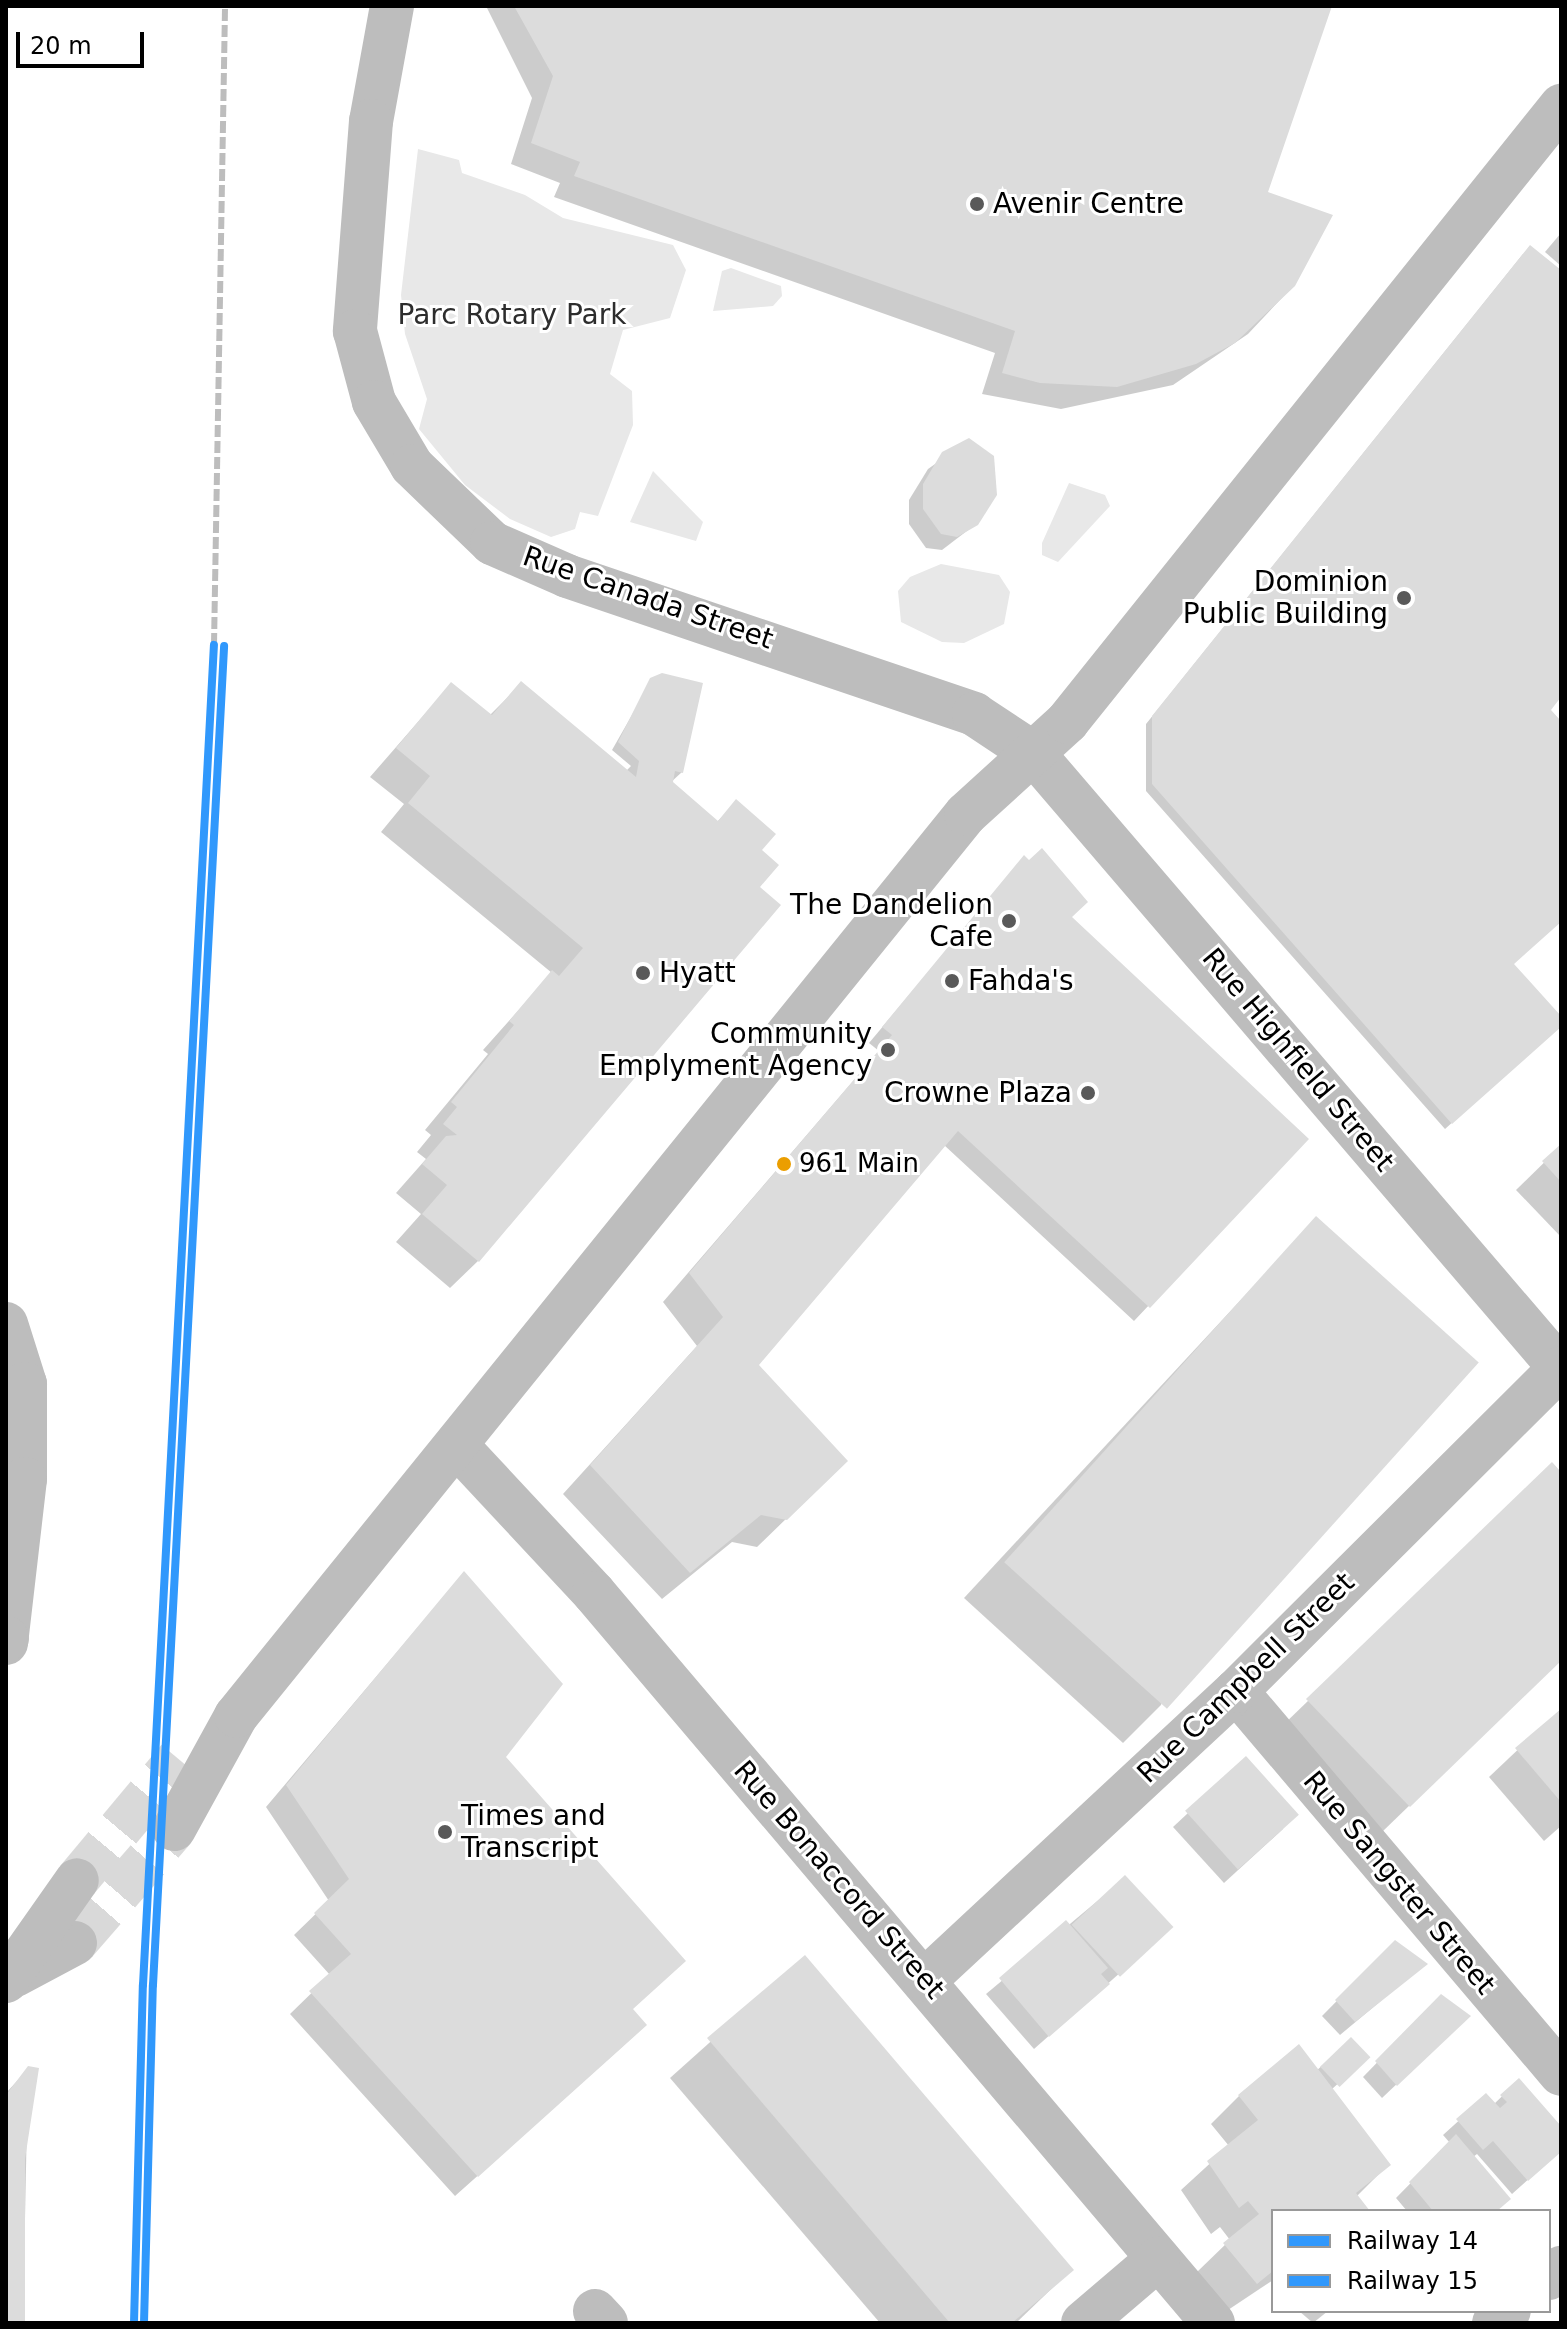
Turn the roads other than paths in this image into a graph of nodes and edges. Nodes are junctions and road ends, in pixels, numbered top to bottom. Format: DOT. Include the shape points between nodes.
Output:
graph roads {
  1 [pos="392,6"];
  2 [pos="1561,106"];
  3 [pos="1033,753"];
  4 [pos="6,1324"];
  5 [pos="1560,1369"];
  6 [pos="457,1446"];
  7 [pos="6,1640"];
  8 [pos="1236,1691"];
  9 [pos="236,1716"];
  10 [pos="178,1759"];
  11 [pos="174,1829"];
  12 [pos="77,1880"];
  13 [pos="75,1943"];
  14 [pos="7,1978"];
  15 [pos="925,1980"];
  16 [pos="1561,2074"];
  17 [pos="1158,2259"];
  18 [pos="1083,2323"];
  19 [pos="1213,2323"];
  1 -- 3 [label="street, Rue Canada Street" via="371,121 355,331 374,402 412,466 492,543 567,576 974,714"];
  2 -- 3 [label="street" via="1067,722"];
  3 -- 5 [label="street, Rue Highfield Street"];
  3 -- 6 [label="street" via="966,814"];
  4 -- 7 [label="street" via="25,1384 25,1463"];
  5 -- 8 [label="street, Rue Campbell Street"];
  6 -- 9 [label="street"];
  6 -- 15 [label="street, Rue Bonaccord Street" via="594,1593"];
  8 -- 15 [label="street, Rue Campbell Street"];
  8 -- 16 [label="street, Rue Sangster Street"];
  9 -- 10 [label="street"];
  9 -- 11 [label="street"];
  12 -- 14 [label="street"];
  13 -- 14 [label="street"];
  15 -- 17 [label="street, Rue Bonaccord Street"];
  17 -- 18 [label="street"];
  17 -- 19 [label="street, Rue Bonaccord Street"];
}
